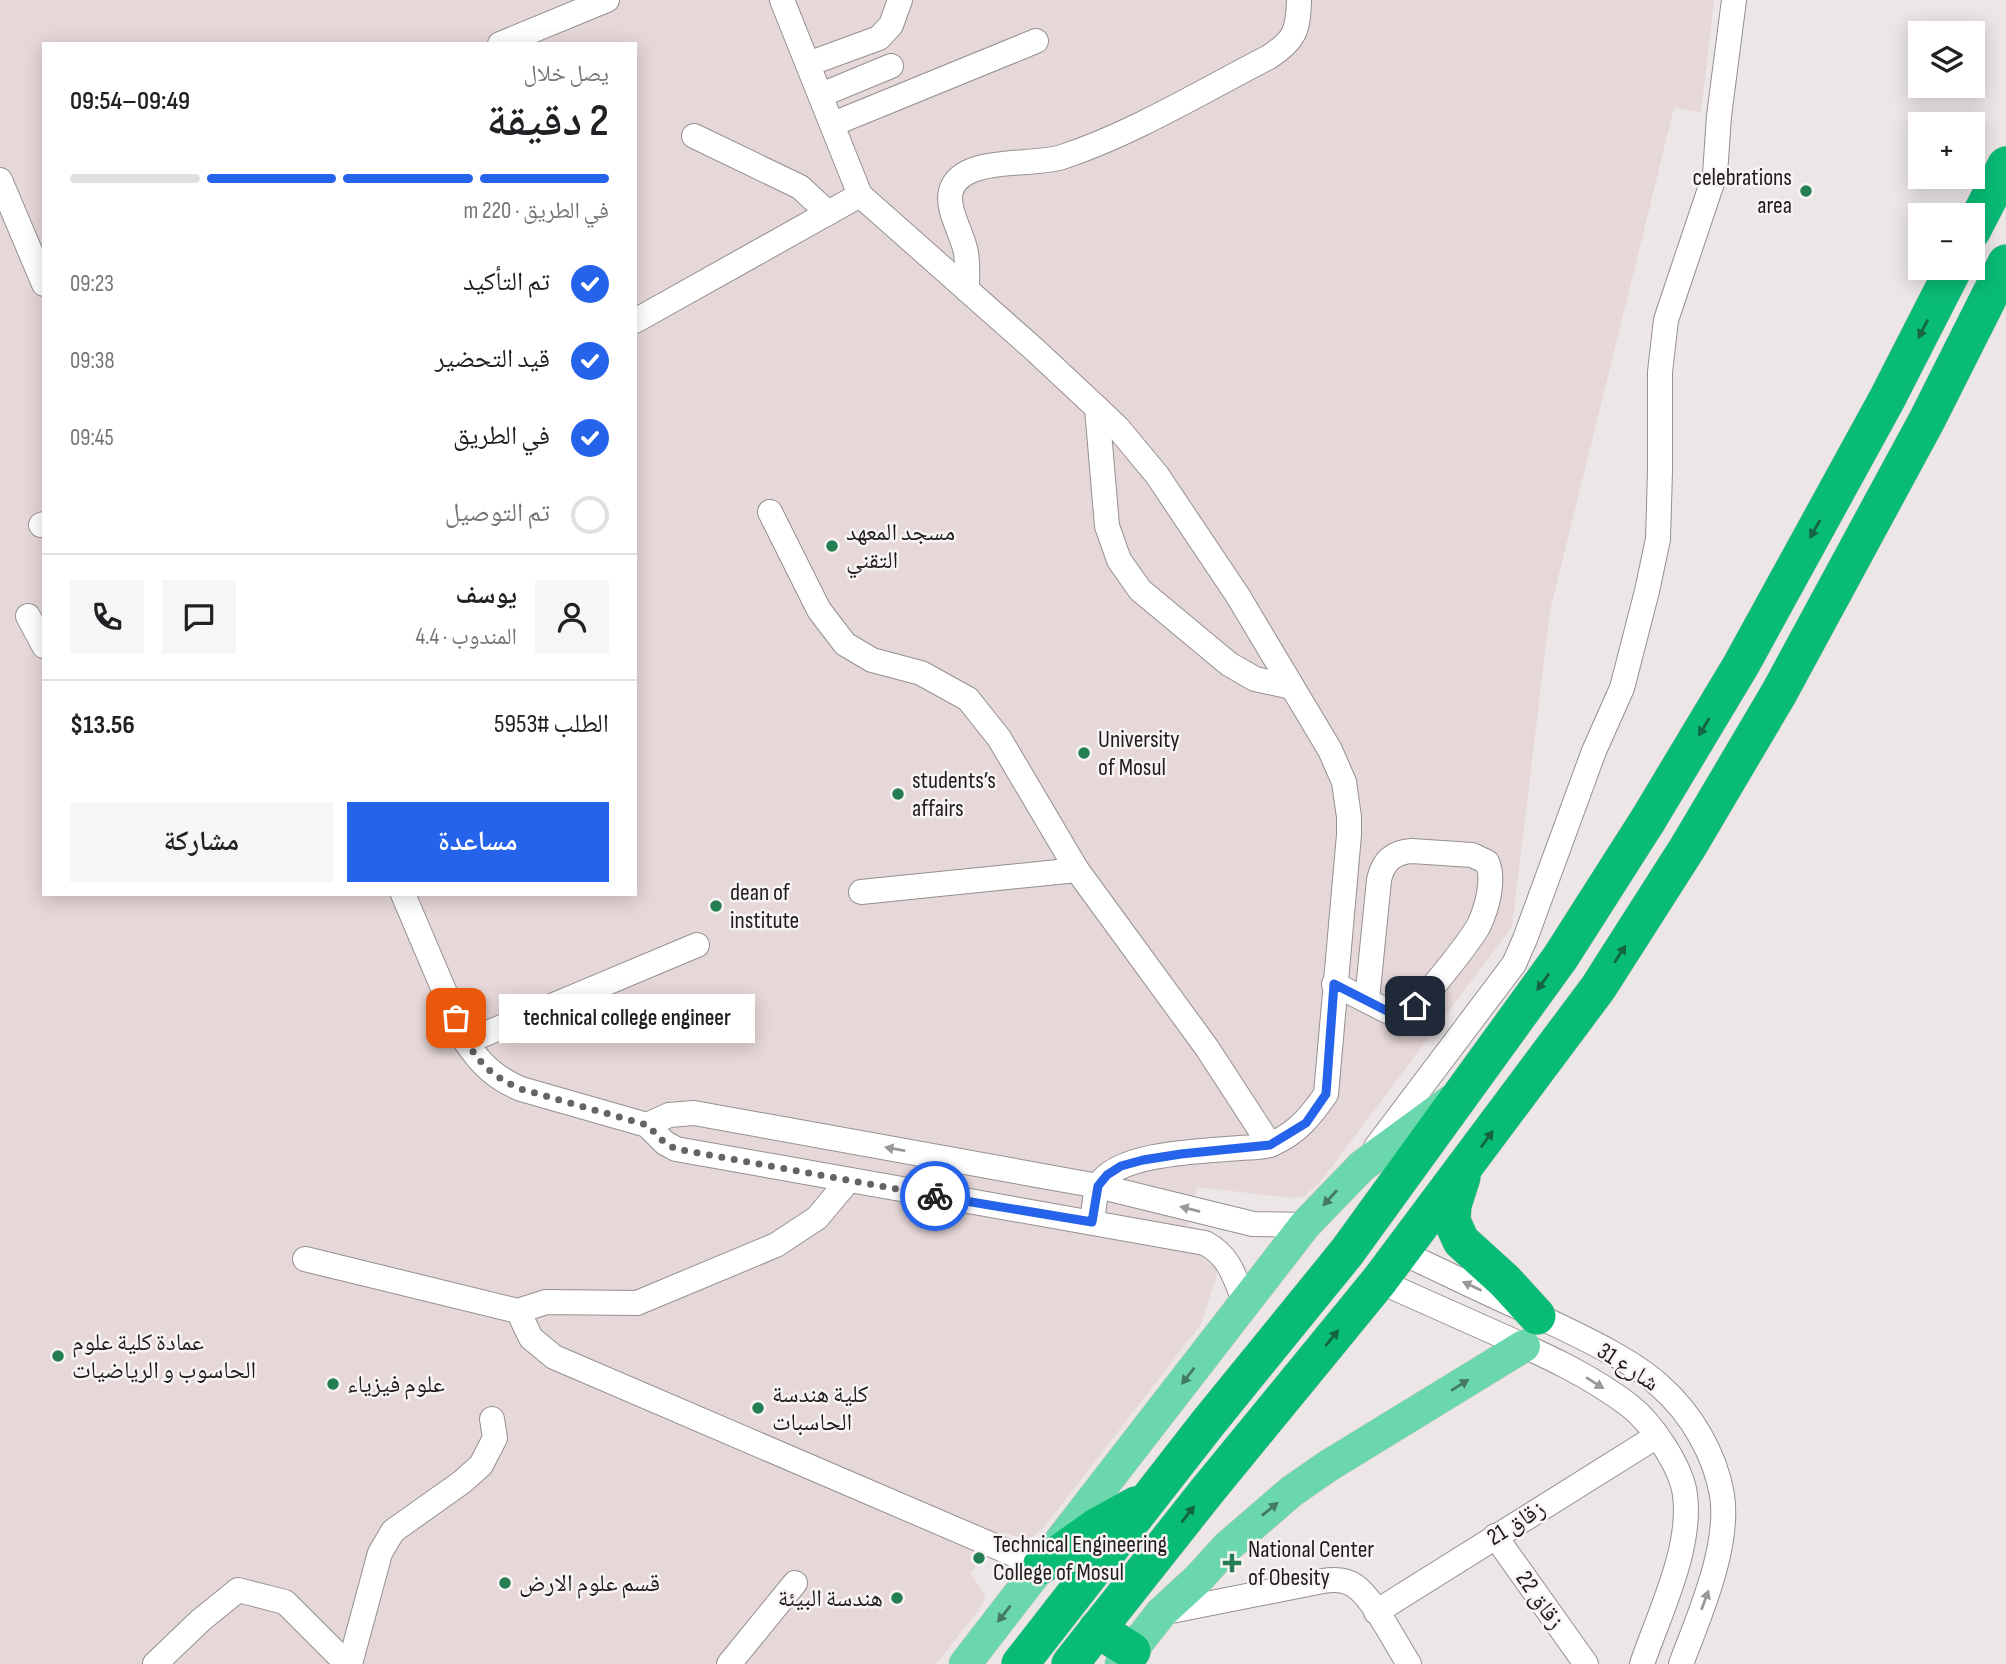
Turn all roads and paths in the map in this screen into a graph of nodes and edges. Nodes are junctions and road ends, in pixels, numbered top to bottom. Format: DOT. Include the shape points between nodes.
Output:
graph roads {
  1 [pos="607,0"];
  2 [pos="782,0"];
  3 [pos="900,0"];
  4 [pos="1299,0"];
  5 [pos="1734,0"];
  6 [pos="1036,41"];
  7 [pos="505,42"];
  8 [pos="808,64"];
  9 [pos="891,66"];
  10 [pos="821,95"];
  11 [pos="833,124"];
  12 [pos="694,136"];
  13 [pos="2006,165"];
  14 [pos="0,180"];
  15 [pos="860,195"];
  16 [pos="1985,206"];
  17 [pos="828,213"];
  18 [pos="34,235"];
  19 [pos="2006,263"];
  20 [pos="42,274"];
  21 [pos="1948,280"];
  22 [pos="967,290"];
  23 [pos="637,320"];
  24 [pos="1097,408"];
  25 [pos="770,512"];
  26 [pos="29,616"];
  27 [pos="42,642"];
  28 [pos="1292,687"];
  29 [pos="1077,870"];
  30 [pos="861,892"];
  31 [pos="404,896"];
  32 [pos="696,945"];
  33 [pos="1334,984"];
  34 [pos="1367,1000"];
  35 [pos="466,1042"];
  36 [pos="1459,1095"];
  37 [pos="647,1125"];
  38 [pos="1270,1145"];
  39 [pos="1362,1166"];
  40 [pos="1464,1170"];
  41 [pos="848,1181"];
  42 [pos="1098,1186"];
  43 [pos="1236,1221"];
  44 [pos="1092,1222"];
  45 [pos="1305,1225"];
  46 [pos="1401,1252"];
  47 [pos="1224,1257"];
  48 [pos="305,1259"];
  49 [pos="1379,1280"];
  50 [pos="1245,1303"];
  51 [pos="518,1311"];
  52 [pos="1530,1331"];
  53 [pos="1575,1333"];
  54 [pos="1558,1361"];
  55 [pos="492,1419"];
  56 [pos="1657,1436"];
  57 [pos="1685,1494"];
  58 [pos="1152,1496"];
  59 [pos="1722,1496"];
  60 [pos="1495,1536"];
  61 [pos="1041,1566"];
  62 [pos="795,1583"];
  63 [pos="1161,1612"];
  64 [pos="1376,1612"];
  65 [pos="1097,1629"];
  66 [pos="1126,1657"];
  67 [pos="155,1664"];
  68 [pos="349,1664"];
  69 [pos="729,1664"];
  70 [pos="965,1664"];
  71 [pos="1020,1664"];
  72 [pos="1070,1664"];
  73 [pos="1409,1664"];
  74 [pos="1586,1664"];
  75 [pos="1643,1664"];
  76 [pos="1681,1664"];
  1 -- 7 [label="street"];
  2 -- 8 [label="street"];
  3 -- 8 [label="street" via="891,25 879,38"];
  4 -- 22 [label="street" via="1296,31 1287,45 1269,57 1110,138 1060,158 992,164 958,179 950,192 967,253"];
  5 -- 39 [label="street" via="1715,174 1666,320 1660,372 1658,539 1622,688 1514,964"];
  6 -- 11 [label="street"];
  8 -- 10 [label="street"];
  9 -- 10 [label="street"];
  10 -- 11 [label="street"];
  11 -- 15 [label="street"];
  12 -- 17 [label="street" via="800,187"];
  13 -- 16 [label="highway"];
  14 -- 18 [label="street"];
  15 -- 17 [label="street"];
  15 -- 22 [label="street"];
  17 -- 23 [label="street"];
  18 -- 20 [label="street"];
  40 -- 19 [label="highway, one-way" via="1598,988 1688,847 1855,556"];
  21 -- 36 [label="highway, one-way" via="1741,665 1560,958"];
  22 -- 24 [label="street"];
  24 -- 28 [label="street" via="1157,475"];
  24 -- 28 [label="street" via="1107,526 1128,576 1229,664 1255,679"];
  25 -- 29 [label="street" via="819,610 845,644 872,660 921,673 968,699 999,738"];
  26 -- 27 [label="street"];
  28 -- 33 [label="street" via="1338,766 1348,800 1349,835"];
  29 -- 30 [label="street"];
  29 -- 38 [label="street"];
  31 -- 35 [label="street"];
  32 -- 35 [label="street"];
  33 -- 34 [label="street"];
  33 -- 38 [label="street" via="1326,1094 1306,1123"];
  34 -- 34 [label="street" via="1391,1013 1415,1006 1480,923 1491,878 1487,862 1472,855 1412,851 1386,862 1379,880"];
  35 -- 37 [label="street" via="483,1065 504,1082"];
  36 -- 39 [label="main road"];
  36 -- 58 [label="highway" via="1347,1252"];
  37 -- 41 [label="street" via="676,1149"];
  42 -- 37 [label="street, one-way" via="694,1113 669,1115"];
  38 -- 42 [label="street" via="1143,1160 1121,1166"];
  39 -- 45 [label="main road, one-way"];
  40 -- 46 [label="highway"];
  40 -- 52 [label="highway" via="1452,1221 1461,1241 1504,1281"];
  41 -- 44 [label="street"];
  41 -- 51 [label="street" via="817,1218 776,1245 637,1303 547,1302"];
  43 -- 42 [label="street, one-way"];
  42 -- 44 [label="street"];
  43 -- 45 [label="street"];
  43 -- 47 [label="street"];
  44 -- 47 [label="street" via="1205,1243"];
  45 -- 50 [label="main road"];
  46 -- 49 [label="highway"];
  52 -- 46 [label="street, شارع 31, one-way"];
  47 -- 50 [label="street"];
  48 -- 51 [label="street"];
  49 -- 52 [label="street, شارع 31"];
  65 -- 49 [label="highway, one-way"];
  50 -- 61 [label="main road, one-way"];
  51 -- 61 [label="street" via="531,1338 554,1357"];
  52 -- 53 [label="street, شارع 31"];
  52 -- 54 [label="street, شارع 31"];
  63 -- 52 [label="main road, one-way" via="1292,1491"];
  53 -- 54 [label="street"];
  53 -- 59 [label="street, شارع 31" via="1659,1384 1685,1412 1707,1448"];
  54 -- 56 [label="street, شارع 31, one-way" via="1632,1408"];
  55 -- 68 [label="street" via="495,1437 481,1465 393,1531 380,1553"];
  56 -- 57 [label="street, شارع 31"];
  56 -- 60 [label="street, زقاق 21"];
  57 -- 59 [label="street"];
  57 -- 75 [label="street, شارع 31" via="1686,1519 1678,1562"];
  58 -- 61 [label="highway" via="1096,1527"];
  58 -- 71 [label="highway"];
  76 -- 59 [label="street, شارع 31, one-way" via="1712,1579"];
  60 -- 64 [label="street, زقاق 21"];
  60 -- 74 [label="street, زقاق 22"];
  61 -- 70 [label="main road, one-way"];
  62 -- 69 [label="street"];
  63 -- 64 [label="street" via="1334,1579 1356,1587"];
  63 -- 66 [label="main road"];
  64 -- 73 [label="street"];
  65 -- 66 [label="highway"];
  65 -- 72 [label="highway"];
  67 -- 68 [label="street" via="238,1590 285,1602"];
}
